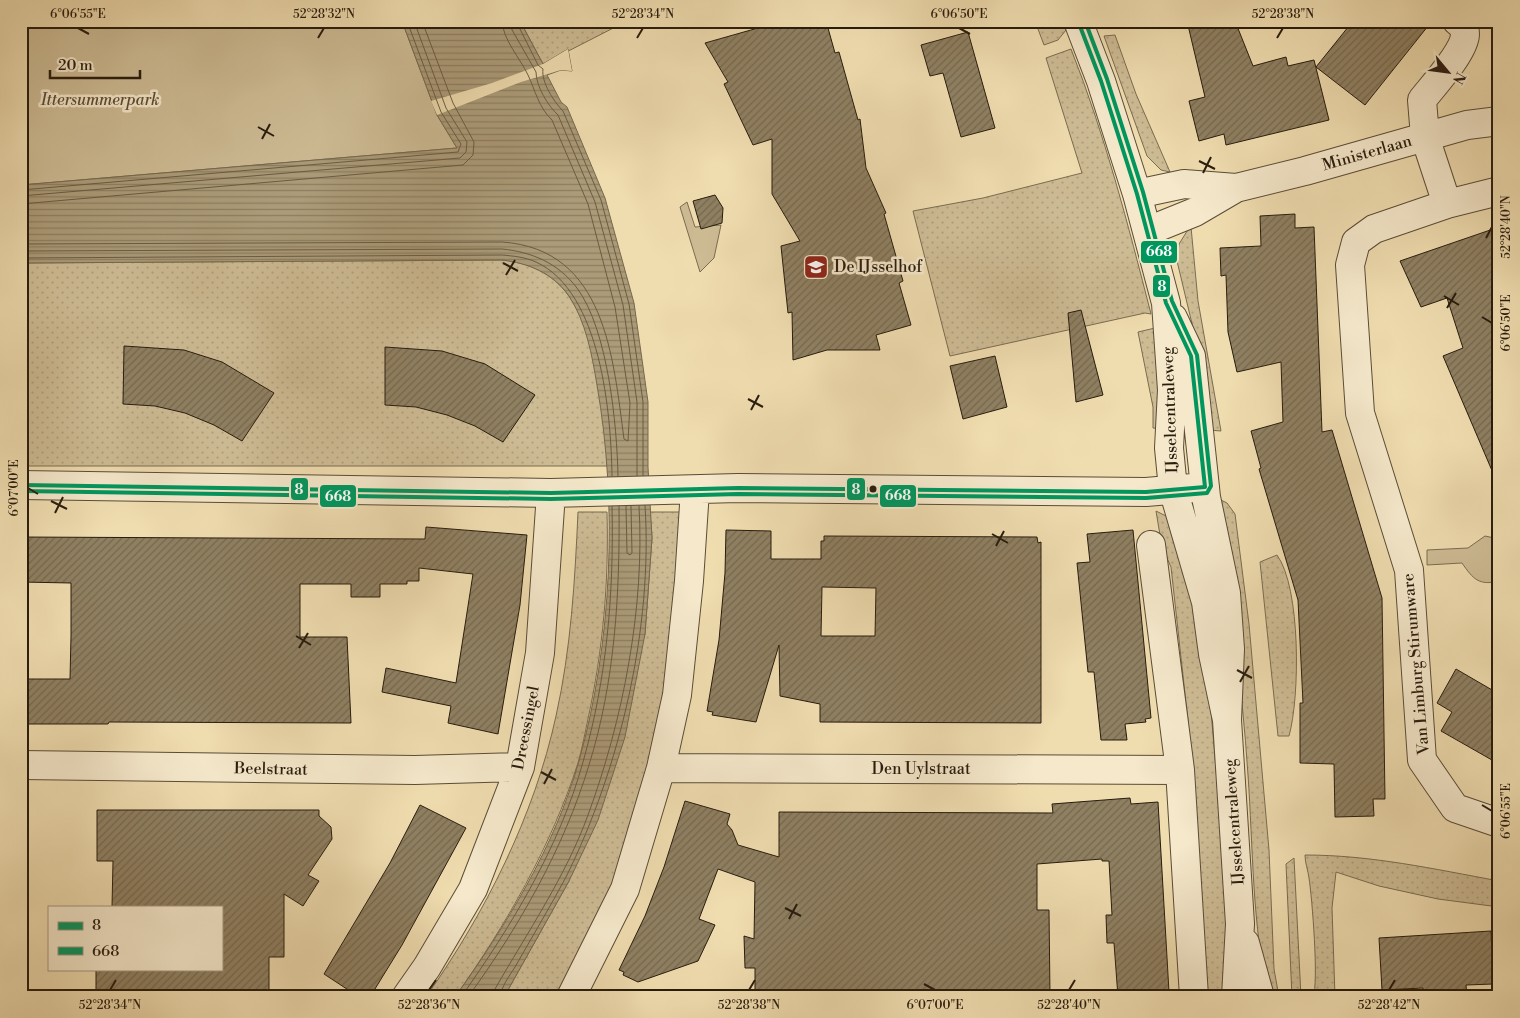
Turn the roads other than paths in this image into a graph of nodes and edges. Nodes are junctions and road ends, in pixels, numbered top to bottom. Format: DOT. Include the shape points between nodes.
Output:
graph roads {
  1 [pos="1078,21"];
  2 [pos="1457,21"];
  3 [pos="1499,122"];
  4 [pos="1425,136"];
  5 [pos="1236,188"];
  6 [pos="1499,191"];
  7 [pos="1137,194"];
  8 [pos="1447,204"];
  9 [pos="1148,231"];
  10 [pos="1166,303"];
  11 [pos="21,485"];
  12 [pos="1205,487"];
  13 [pos="1173,489"];
  14 [pos="691,491"];
  15 [pos="551,493"];
  16 [pos="1151,545"];
  17 [pos="1227,720"];
  18 [pos="21,765"];
  19 [pos="520,766"];
  20 [pos="661,768"];
  21 [pos="1180,770"];
  22 [pos="1499,823"];
  23 [pos="1240,924"];
  24 [pos="406,997"];
  25 [pos="571,997"];
  26 [pos="1194,997"];
  27 [pos="1236,997"];
  28 [pos="1260,997"];
  1 -- 7 [label="street, IJsselcentraleweg"];
  2 -- 4 [label="street" via="1463,26 1465,36 1459,50 1422,100"];
  3 -- 4 [label="street, Ministerlaan" via="1467,125"];
  4 -- 5 [label="street, Ministerlaan"];
  4 -- 8 [label="street"];
  5 -- 7 [label="street, Ministerlaan" via="1184,184"];
  5 -- 9 [label="street, Ministerlaan" via="1195,212"];
  6 -- 8 [label="street, Van Limburg Stirumware"];
  7 -- 9 [label="street, IJsselcentraleweg"];
  8 -- 22 [label="street, Van Limburg Stirumware" via="1374,228 1356,242 1350,265 1360,414 1409,570 1422,760 1454,808"];
  9 -- 10 [label="street, IJsselcentraleweg"];
  10 -- 12 [label="street, IJsselcentraleweg" via="1191,356"];
  10 -- 13 [label="street, IJsselcentraleweg" via="1172,390 1169,448"];
  11 -- 15 [label="street"];
  12 -- 13 [label="street"];
  12 -- 17 [label="street, IJsselcentraleweg" via="1226,594 1230,649"];
  13 -- 14 [label="street" via="1146,492 738,488"];
  13 -- 17 [label="street, IJsselcentraleweg" via="1206,602"];
  14 -- 15 [label="street"];
  14 -- 20 [label="street" via="689,581 678,695"];
  15 -- 19 [label="street, Dreessingel" via="540,653"];
  16 -- 21 [label="street"];
  17 -- 23 [label="street, IJsselcentraleweg"];
  18 -- 19 [label="street, Beelstraat" via="415,770"];
  19 -- 24 [label="street, Dreessingel" via="473,889"];
  20 -- 21 [label="street, Den Uylstraat"];
  20 -- 25 [label="street" via="625,889"];
  21 -- 26 [label="street"];
  23 -- 27 [label="street, IJsselcentraleweg"];
  23 -- 28 [label="street, IJsselcentraleweg"];
}
